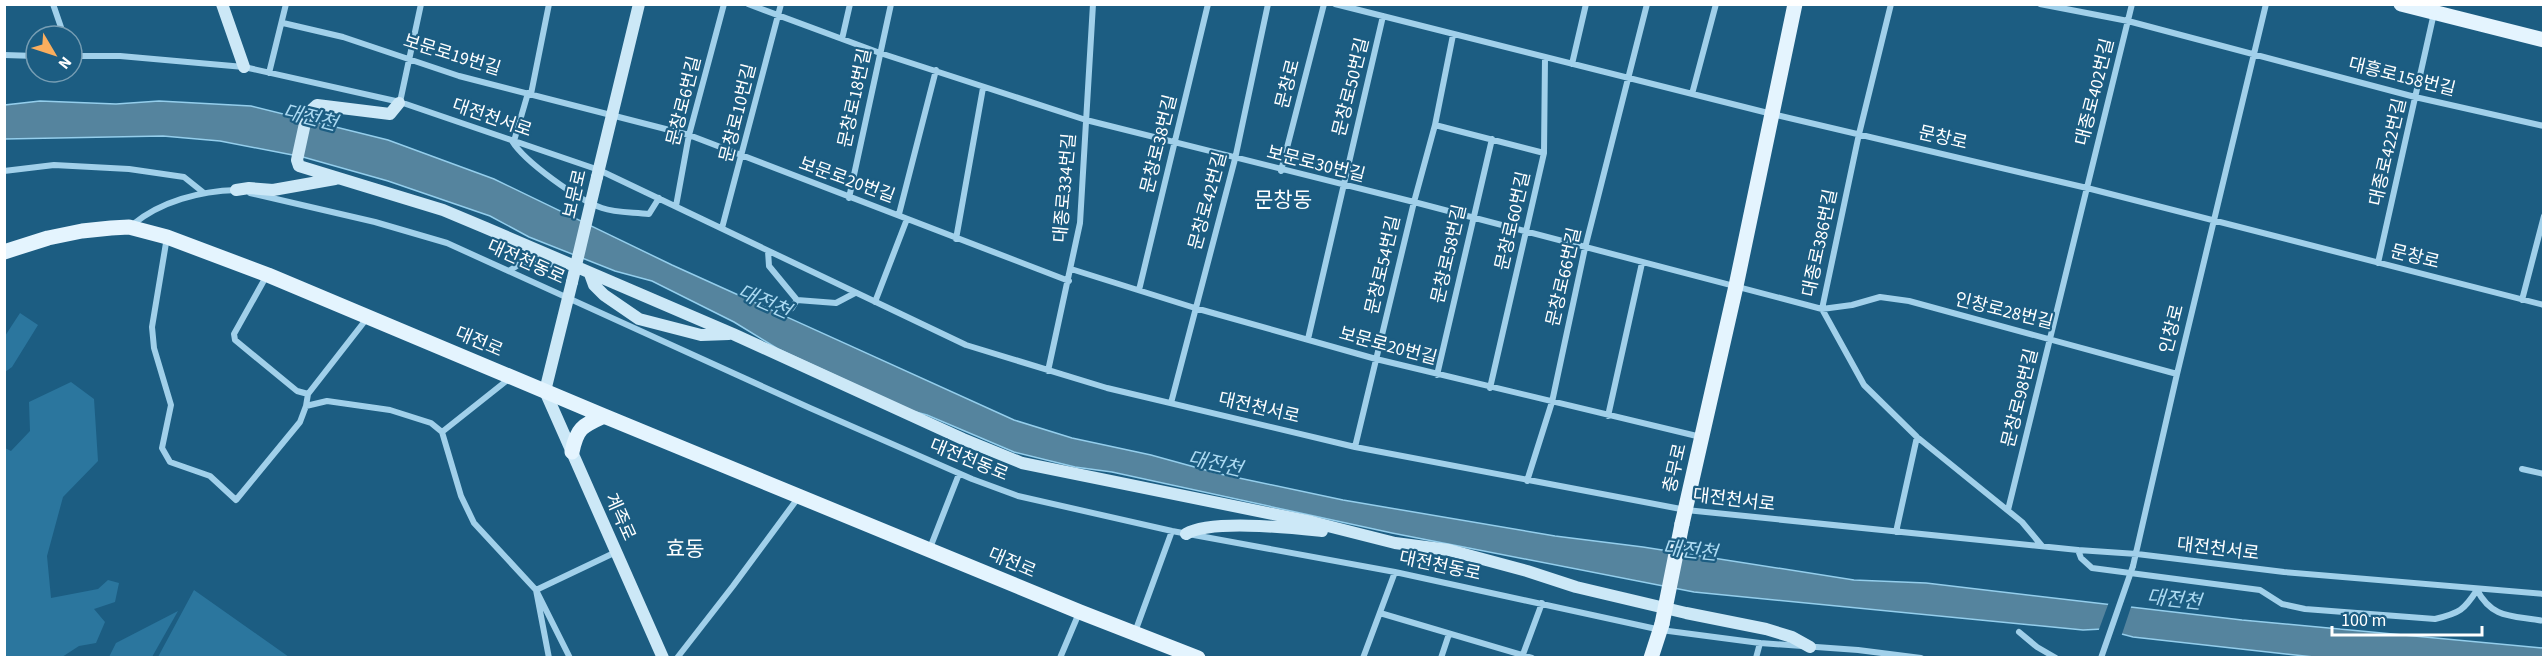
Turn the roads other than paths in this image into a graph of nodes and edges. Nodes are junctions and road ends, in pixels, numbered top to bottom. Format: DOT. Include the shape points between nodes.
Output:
graph roads {
  1 [pos="53,4"];
  2 [pos="222,4"];
  3 [pos="286,4"];
  4 [pos="421,4"];
  5 [pos="549,4"];
  6 [pos="639,4"];
  7 [pos="724,4"];
  8 [pos="747,4"];
  9 [pos="781,4"];
  10 [pos="850,4"];
  11 [pos="891,4"];
  12 [pos="1093,4"];
  13 [pos="1208,4"];
  14 [pos="1268,4"];
  15 [pos="1324,4"];
  16 [pos="1335,4"];
  17 [pos="1586,4"];
  18 [pos="1647,4"];
  19 [pos="1716,4"];
  20 [pos="1795,4"];
  21 [pos="1891,4"];
  22 [pos="2040,4"];
  23 [pos="2132,4"];
  24 [pos="2266,4"];
  25 [pos="2401,4"];
  26 [pos="2435,9"];
  27 [pos="778,16"];
  28 [pos="1383,16"];
  29 [pos="2128,21"];
  30 [pos="283,23"];
  31 [pos="60,24"];
  32 [pos="1453,35"];
  33 [pos="842,39"];
  34 [pos="2544,40"];
  35 [pos="880,53"];
  36 [pos="2254,54"];
  37 [pos="4,55"];
  38 [pos="24,56"];
  39 [pos="84,56"];
  40 [pos="409,57"];
  41 [pos="1545,58"];
  42 [pos="1572,64"];
  43 [pos="244,67"];
  44 [pos="936,70"];
  45 [pos="270,73"];
  46 [pos="1629,78"];
  47 [pos="983,88"];
  48 [pos="530,93"];
  49 [pos="1692,94"];
  50 [pos="2415,97"];
  51 [pos="400,103"];
  52 [pos="613,114"];
  53 [pos="1772,114"];
  54 [pos="1086,120"];
  55 [pos="1435,125"];
  56 [pos="2544,126"];
  57 [pos="1859,134"];
  58 [pos="690,135"];
  59 [pos="1492,139"];
  60 [pos="513,141"];
  61 [pos="1175,143"];
  62 [pos="1544,153"];
  63 [pos="742,157"];
  64 [pos="1235,159"];
  65 [pos="4,171"];
  66 [pos="1281,171"];
  67 [pos="598,173"];
  68 [pos="336,178"];
  69 [pos="1342,186"];
  70 [pos="2087,188"];
  71 [pos="236,190"];
  72 [pos="204,193"];
  73 [pos="659,198"];
  74 [pos="849,198"];
  75 [pos="1414,202"];
  76 [pos="675,206"];
  77 [pos="899,214"];
  78 [pos="2544,216"];
  79 [pos="1473,218"];
  80 [pos="907,219"];
  81 [pos="2214,221"];
  82 [pos="129,227"];
  83 [pos="722,228"];
  84 [pos="1526,232"];
  85 [pos="168,237"];
  86 [pos="956,238"];
  87 [pos="1585,248"];
  88 [pos="768,251"];
  89 [pos="4,252"];
  90 [pos="1642,262"];
  91 [pos="2378,263"];
  92 [pos="570,266"];
  93 [pos="1071,269"];
  94 [pos="509,271"];
  95 [pos="268,274"];
  96 [pos="590,274"];
  97 [pos="1069,281"];
  98 [pos="1736,286"];
  99 [pos="1139,290"];
  100 [pos="855,293"];
  101 [pos="569,298"];
  102 [pos="796,300"];
  103 [pos="2522,300"];
  104 [pos="875,302"];
  105 [pos="2544,305"];
  106 [pos="792,308"];
  107 [pos="1195,308"];
  108 [pos="1822,309"];
  109 [pos="368,317"];
  110 [pos="637,324"];
  111 [pos="733,334"];
  112 [pos="2050,338"];
  113 [pos="1308,339"];
  114 [pos="1376,359"];
  115 [pos="1048,371"];
  116 [pos="2177,374"];
  117 [pos="1437,375"];
  118 [pos="512,377"];
  119 [pos="1490,388"];
  120 [pos="545,391"];
  121 [pos="308,394"];
  122 [pos="1552,402"];
  123 [pos="1171,403"];
  124 [pos="306,406"];
  125 [pos="604,416"];
  126 [pos="1608,416"];
  127 [pos="442,432"];
  128 [pos="1702,437"];
  129 [pos="1917,437"];
  130 [pos="1355,447"];
  131 [pos="572,452"];
  132 [pos="2522,470"];
  133 [pos="959,474"];
  134 [pos="2544,474"];
  135 [pos="1527,481"];
  136 [pos="799,496"];
  137 [pos="2008,510"];
  138 [pos="1684,517"];
  139 [pos="1172,531"];
  140 [pos="1354,532"];
  141 [pos="1896,532"];
  142 [pos="1186,534"];
  143 [pos="2042,546"];
  144 [pos="930,549"];
  145 [pos="2078,550"];
  146 [pos="616,552"];
  147 [pos="2137,554"];
  148 [pos="1395,572"];
  149 [pos="536,590"];
  150 [pos="2477,590"];
  151 [pos="2544,594"];
  152 [pos="1542,603"];
  153 [pos="1080,612"];
  154 [pos="1380,613"];
  155 [pos="2544,621"];
  156 [pos="1662,627"];
  157 [pos="2019,632"];
  158 [pos="1134,633"];
  159 [pos="1449,634"];
  160 [pos="1760,643"];
  161 [pos="1810,647"];
  162 [pos="1858,650"];
  163 [pos="1522,656"];
  164 [pos="549,657"];
  165 [pos="570,657"];
  166 [pos="663,657"];
  167 [pos="677,657"];
  168 [pos="1060,657"];
  169 [pos="1198,657"];
  170 [pos="1363,657"];
  171 [pos="1441,657"];
  172 [pos="1532,657"];
  173 [pos="1651,657"];
  174 [pos="1756,657"];
  175 [pos="1856,657"];
  176 [pos="1921,657"];
  177 [pos="2056,657"];
  178 [pos="2101,657"];
  1 -- 31 [label="street"];
  2 -- 43 [label="main road"];
  3 -- 30 [label="street"];
  4 -- 40 [label="street"];
  5 -- 48 [label="street"];
  6 -- 52 [label="main road, 보문로"];
  7 -- 58 [label="street, 문창로6번길"];
  8 -- 27 [label="street, 보문로30번길"];
  9 -- 27 [label="street, 문창로10번길"];
  10 -- 33 [label="street"];
  11 -- 35 [label="street, 문창로18번길"];
  12 -- 54 [label="street, 대종로334번길"];
  13 -- 61 [label="street, 문창로38번길"];
  14 -- 64 [label="street, 문창로42번길"];
  15 -- 66 [label="street, 문창로"];
  16 -- 28 [label="street, 문창로"];
  17 -- 42 [label="street"];
  18 -- 46 [label="street, 문창로66번길"];
  19 -- 49 [label="street"];
  20 -- 53 [label="main road, 충무로"];
  21 -- 57 [label="street, 대종로386번길"];
  22 -- 29 [label="street, 대흥로158번길"];
  23 -- 29 [label="street, 대종로402번길"];
  24 -- 36 [label="street, 인창로"];
  25 -- 26 [label="main road"];
  26 -- 34 [label="main road"];
  26 -- 50 [label="street, 대종로422번길"];
  27 -- 33 [label="street, 보문로30번길"];
  27 -- 63 [label="street, 문창로10번길"];
  28 -- 32 [label="street, 문창로"];
  28 -- 69 [label="street, 문창로50번길"];
  29 -- 36 [label="street, 대흥로158번길"];
  29 -- 70 [label="street, 대종로402번길"];
  30 -- 40 [label="street, 보문로19번길"];
  30 -- 45 [label="street"];
  32 -- 41 [label="street, 문창로"];
  32 -- 55 [label="street, 문창로54번길"];
  33 -- 35 [label="street, 보문로30번길"];
  35 -- 44 [label="street, 보문로30번길"];
  35 -- 74 [label="street, 문창로18번길"];
  36 -- 50 [label="street, 대흥로158번길"];
  36 -- 81 [label="street, 인창로"];
  37 -- 38 [label="street"];
  39 -- 43 [label="street, 대전천서로"];
  40 -- 48 [label="street, 보문로19번길" via="459,76"];
  40 -- 51 [label="street"];
  41 -- 42 [label="street, 문창로"];
  41 -- 62 [label="street, 문창로60번길"];
  42 -- 46 [label="street, 문창로"];
  43 -- 45 [label="street, 대전천서로"];
  44 -- 47 [label="street, 보문로30번길"];
  44 -- 77 [label="street"];
  45 -- 51 [label="street, 대전천서로"];
  46 -- 49 [label="street, 문창로"];
  46 -- 87 [label="street, 문창로66번길"];
  47 -- 54 [label="street, 보문로30번길"];
  47 -- 86 [label="street"];
  48 -- 52 [label="street, 보문로19번길"];
  48 -- 60 [label="street"];
  49 -- 53 [label="street, 문창로"];
  50 -- 56 [label="street, 대흥로158번길"];
  50 -- 91 [label="street, 대종로422번길"];
  51 -- 60 [label="street, 대전천서로"];
  51 -- 68 [label="main road" via="390,114 317,105 307,114 299,166"];
  52 -- 58 [label="street, 보문로20번길"];
  52 -- 67 [label="main road, 보문로"];
  53 -- 57 [label="street, 문창로"];
  53 -- 98 [label="main road, 충무로"];
  54 -- 61 [label="street, 보문로30번길"];
  54 -- 93 [label="street, 대종로334번길" via="1080,223"];
  55 -- 59 [label="street"];
  55 -- 75 [label="street, 문창로54번길"];
  57 -- 70 [label="street, 문창로"];
  57 -- 108 [label="street, 대종로386번길"];
  58 -- 63 [label="street, 보문로20번길"];
  58 -- 76 [label="street, 문창로6번길"];
  59 -- 62 [label="street"];
  59 -- 79 [label="street, 문창로58번길"];
  60 -- 67 [label="street, 대전천서로"];
  60 -- 73 [label="street" via="529,161 602,208 649,214"];
  61 -- 64 [label="street, 보문로30번길"];
  61 -- 99 [label="street, 문창로38번길"];
  62 -- 84 [label="street, 문창로60번길"];
  63 -- 74 [label="street, 보문로20번길"];
  63 -- 83 [label="street, 문창로10번길"];
  64 -- 66 [label="street, 보문로30번길"];
  64 -- 107 [label="street, 문창로42번길"];
  65 -- 72 [label="street" via="54,165 129,170 184,177"];
  66 -- 69 [label="street, 보문로30번길"];
  67 -- 73 [label="street, 대전천서로"];
  67 -- 101 [label="main road, 보문로, bridge"];
  68 -- 71 [label="main road" via="290,188"];
  68 -- 92 [label="main road" via="442,210"];
  69 -- 75 [label="street, 보문로30번길"];
  69 -- 113 [label="street, 문창로50번길"];
  70 -- 81 [label="street, 문창로"];
  70 -- 112 [label="street, 문창로98번길"];
  71 -- 72 [label="street, 대전천동로"];
  71 -- 94 [label="street, 대전천동로" via="447,243"];
  72 -- 82 [label="street, 대전천동로" via="149,211"];
  73 -- 76 [label="street, 대전천서로"];
  74 -- 77 [label="street, 보문로20번길"];
  75 -- 79 [label="street, 보문로30번길"];
  75 -- 114 [label="street, 문창로54번길"];
  76 -- 83 [label="street, 대전천서로"];
  77 -- 80 [label="street, 보문로20번길"];
  78 -- 103 [label="street"];
  79 -- 84 [label="street, 보문로30번길"];
  79 -- 117 [label="street, 문창로58번길"];
  80 -- 86 [label="street, 보문로20번길"];
  80 -- 104 [label="street"];
  81 -- 91 [label="street, 문창로"];
  81 -- 116 [label="street, 인창로"];
  82 -- 85 [label="main road, 대전로"];
  82 -- 89 [label="main road, 대전로" via="82,231"];
  83 -- 88 [label="street, 대전천서로"];
  84 -- 87 [label="street, 보문로30번길"];
  84 -- 119 [label="street, 문창로60번길"];
  85 -- 95 [label="main road, 대전로"];
  85 -- 124 [label="street" via="152,327 154,348 171,405 162,448 170,462 210,476 236,500 300,422"];
  86 -- 97 [label="street, 보문로20번길"];
  87 -- 90 [label="street, 보문로30번길"];
  87 -- 122 [label="street, 문창로66번길"];
  88 -- 100 [label="street, 대전천서로"];
  88 -- 102 [label="street" via="770,266"];
  90 -- 98 [label="street, 보문로30번길"];
  90 -- 126 [label="street"];
  91 -- 103 [label="street, 문창로"];
  92 -- 94 [label="street" via="522,263"];
  92 -- 96 [label="main road"];
  93 -- 97 [label="street, 대종로334번길"];
  93 -- 99 [label="street, 보문로20번길"];
  94 -- 101 [label="street, 대전천동로"];
  95 -- 109 [label="main road, 대전로"];
  95 -- 121 [label="street" via="234,334 235,340 297,391"];
  96 -- 110 [label="main road" via="594,285"];
  96 -- 111 [label="main road"];
  97 -- 115 [label="street, 대종로334번길"];
  98 -- 108 [label="street"];
  98 -- 128 [label="main road, 충무로"];
  99 -- 107 [label="street, 보문로20번길"];
  100 -- 102 [label="street" via="836,303"];
  100 -- 104 [label="street, 대전천서로"];
  101 -- 110 [label="street, 대전천동로"];
  101 -- 120 [label="main road, 보문로"];
  102 -- 106 [label="street"];
  103 -- 105 [label="street, 문창로"];
  104 -- 115 [label="street, 대전천서로" via="966,345"];
  107 -- 113 [label="street, 보문로20번길"];
  107 -- 123 [label="street, 문창로42번길"];
  108 -- 112 [label="street, 인창로28번길" via="1880,297"];
  108 -- 129 [label="street, 대종로386번길" via="1864,385"];
  109 -- 118 [label="main road, 대전로"];
  109 -- 121 [label="street"];
  110 -- 111 [label="main road" via="701,335"];
  110 -- 133 [label="street, 대전천동로"];
  111 -- 140 [label="main road" via="1022,463"];
  112 -- 116 [label="street, 인창로28번길"];
  112 -- 137 [label="street, 문창로98번길"];
  113 -- 114 [label="street, 보문로20번길"];
  114 -- 117 [label="street, 보문로20번길"];
  114 -- 130 [label="street, 문창로54번길"];
  115 -- 123 [label="street, 대전천서로"];
  116 -- 147 [label="street, 인창로"];
  117 -- 119 [label="street, 보문로20번길"];
  118 -- 120 [label="main road, 대전로"];
  118 -- 127 [label="street"];
  119 -- 122 [label="street, 보문로20번길"];
  120 -- 125 [label="main road, 대전로"];
  120 -- 131 [label="main road, 계족로"];
  121 -- 124 [label="street"];
  122 -- 126 [label="street, 보문로20번길"];
  122 -- 135 [label="street, 문창로66번길"];
  123 -- 130 [label="street, 대전천서로"];
  124 -- 127 [label="street" via="327,401 390,410 431,423"];
  125 -- 131 [label="main road" via="583,425 575,435"];
  125 -- 136 [label="main road, 대전로"];
  126 -- 128 [label="street, 보문로20번길"];
  127 -- 149 [label="street" via="461,496 474,523"];
  128 -- 138 [label="main road, 충무로"];
  129 -- 137 [label="street, 대종로386번길"];
  129 -- 141 [label="street"];
  130 -- 135 [label="street, 대전천서로"];
  131 -- 146 [label="main road, 계족로"];
  132 -- 134 [label="street"];
  133 -- 139 [label="street, 대전천동로" via="1018,496"];
  133 -- 144 [label="street"];
  135 -- 138 [label="street, 대전천서로"];
  136 -- 144 [label="main road, 대전로"];
  136 -- 167 [label="street"];
  137 -- 143 [label="street, 대종로386번길"];
  138 -- 141 [label="street, 대전천서로"];
  138 -- 156 [label="main road, 충무로, bridge"];
  139 -- 142 [label="street, 대전천동로"];
  139 -- 158 [label="street"];
  140 -- 142 [label="main road" via="1259,526 1203,527"];
  140 -- 161 [label="main road" via="1395,543 1449,550 1576,586 1766,629"];
  141 -- 143 [label="street, 대전천서로"];
  142 -- 148 [label="street, 대전천동로"];
  143 -- 145 [label="street, 대전천서로"];
  144 -- 153 [label="main road, 대전로"];
  145 -- 147 [label="street, 대전천서로"];
  145 -- 150 [label="street" via="2092,568 2260,590 2282,604 2305,609 2435,619 2465,609"];
  146 -- 149 [label="street"];
  146 -- 166 [label="main road, 계족로"];
  147 -- 150 [label="street, 대전천서로"];
  147 -- 178 [label="street, 인창로, bridge"];
  148 -- 152 [label="street, 대전천동로"];
  148 -- 154 [label="street"];
  149 -- 164 [label="street"];
  149 -- 165 [label="street"];
  150 -- 151 [label="street, 대전천서로"];
  150 -- 155 [label="street" via="2493,611"];
  152 -- 156 [label="street, 대전천동로"];
  152 -- 163 [label="street"];
  153 -- 158 [label="main road, 대전로"];
  153 -- 168 [label="street"];
  154 -- 159 [label="street"];
  154 -- 170 [label="street"];
  156 -- 160 [label="street, 대전천동로"];
  156 -- 173 [label="main road, 충무로"];
  157 -- 177 [label="street"];
  158 -- 169 [label="main road, 대전로"];
  159 -- 163 [label="street"];
  159 -- 171 [label="street"];
  160 -- 161 [label="street, 대전천동로"];
  160 -- 174 [label="street"];
  161 -- 162 [label="street, 대전천동로"];
  162 -- 175 [label="street"];
  162 -- 176 [label="street, 대전천동로"];
  163 -- 172 [label="street"];
}
